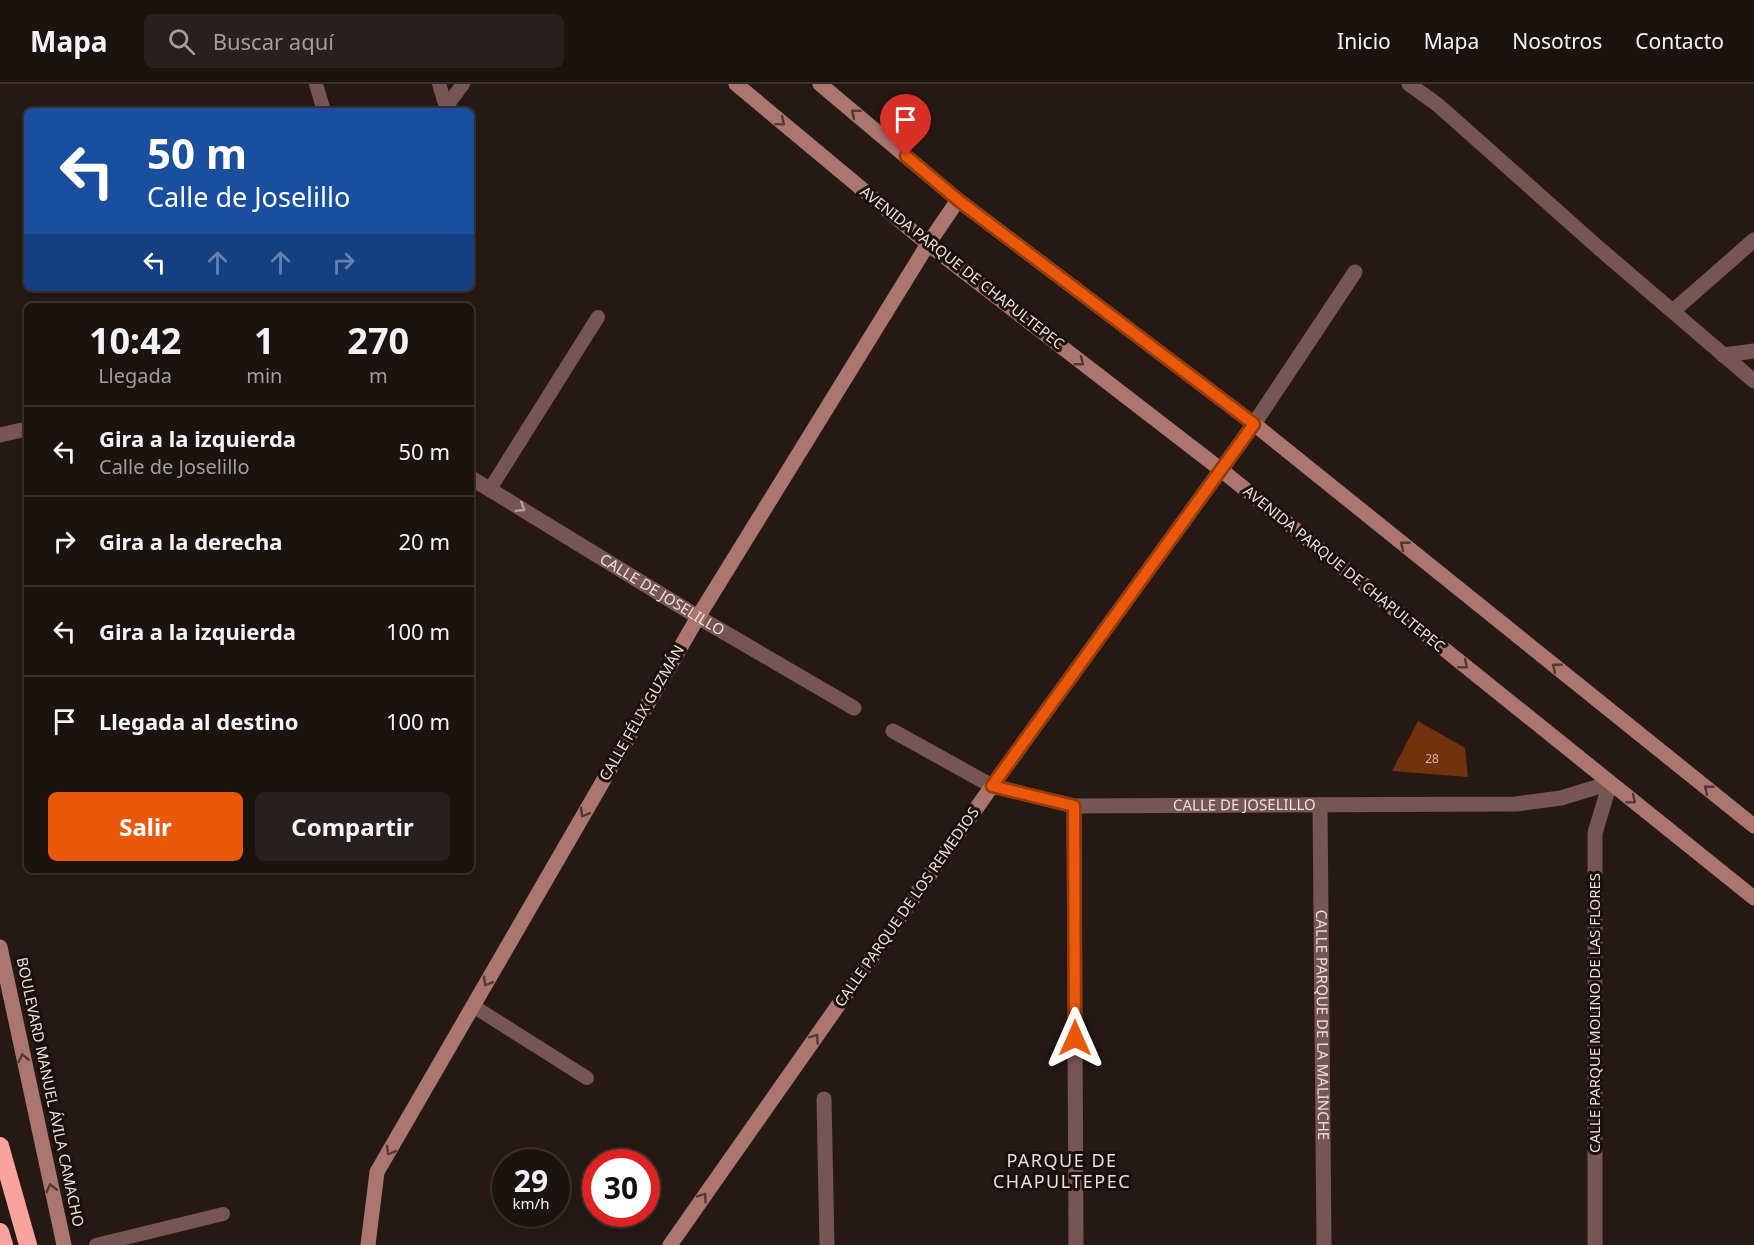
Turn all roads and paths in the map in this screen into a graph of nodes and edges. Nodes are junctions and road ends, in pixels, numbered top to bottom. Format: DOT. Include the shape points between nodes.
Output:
graph roads {
  1 [pos="316,84"];
  2 [pos="439,84"];
  3 [pos="463,84"];
  4 [pos="736,84"];
  5 [pos="820,84"];
  6 [pos="1409,84"];
  7 [pos="323,108"];
  8 [pos="445,108"];
  9 [pos="446,108"];
  10 [pos="958,200"];
  11 [pos="1754,240"];
  12 [pos="928,244"];
  13 [pos="1355,272"];
  14 [pos="1673,311"];
  15 [pos="598,317"];
  16 [pos="1754,351"];
  17 [pos="1724,355"];
  18 [pos="1754,381"];
  19 [pos="1254,424"];
  20 [pos="24,430"];
  21 [pos="0,435"];
  22 [pos="1220,470"];
  23 [pos="474,480"];
  24 [pos="490,489"];
  25 [pos="698,617"];
  26 [pos="854,708"];
  27 [pos="893,731"];
  28 [pos="1610,783"];
  29 [pos="992,786"];
  30 [pos="1320,805"];
  31 [pos="1074,806"];
  32 [pos="1754,826"];
  33 [pos="1754,898"];
  34 [pos="0,947"];
  35 [pos="473,1006"];
  36 [pos="587,1078"];
  37 [pos="824,1099"];
  38 [pos="0,1146"];
  39 [pos="0,1187"];
  40 [pos="223,1214"];
  41 [pos="0,1232"];
  42 [pos="4,1245"];
  43 [pos="17,1245"];
  44 [pos="28,1245"];
  45 [pos="64,1245"];
  46 [pos="96,1245"];
  47 [pos="368,1245"];
  48 [pos="670,1245"];
  49 [pos="827,1245"];
  50 [pos="1076,1245"];
  51 [pos="1324,1245"];
  52 [pos="1595,1245"];
  1 -- 7 [label="lane"];
  2 -- 8 [label="lane"];
  3 -- 9 [label="lane"];
  4 -- 12 [label="main road, AVENIDA PARQUE DE CHAPULTEPEC, one-way"];
  10 -- 5 [label="main road, one-way"];
  6 -- 14 [label="street"];
  10 -- 12 [label="main road, CALLE FÉLIX GUZMÁN"];
  10 -- 19 [label="main road"];
  11 -- 14 [label="street"];
  12 -- 22 [label="main road, AVENIDA PARQUE DE CHAPULTEPEC, one-way"];
  12 -- 25 [label="main road, CALLE FÉLIX GUZMÁN"];
  13 -- 19 [label="street"];
  14 -- 17 [label="street"];
  15 -- 24 [label="lane"];
  16 -- 17 [label="street"];
  17 -- 18 [label="street"];
  19 -- 22 [label="main road, CALLE PARQUE DE LOS REMEDIOS"];
  32 -- 19 [label="main road, one-way"];
  20 -- 21 [label="street"];
  22 -- 28 [label="main road, AVENIDA PARQUE DE CHAPULTEPEC, one-way"];
  22 -- 29 [label="main road, CALLE PARQUE DE LOS REMEDIOS"];
  23 -- 24 [label="street, CALLE DE JOSELILLO"];
  24 -- 25 [label="street, CALLE DE JOSELILLO, one-way"];
  25 -- 26 [label="street, CALLE DE JOSELILLO"];
  25 -- 35 [label="main road, CALLE FÉLIX GUZMÁN, one-way"];
  27 -- 29 [label="street, CALLE DE JOSELILLO"];
  28 -- 30 [label="street, CALLE DE JOSELILLO" via="1561,798 1516,804"];
  28 -- 33 [label="main road, AVENIDA PARQUE DE CHAPULTEPEC, one-way"];
  28 -- 52 [label="street, CALLE PARQUE MOLINO DE LAS FLORES" via="1594,833"];
  29 -- 31 [label="street, CALLE DE JOSELILLO"];
  48 -- 29 [label="main road, CALLE PARQUE DE LOS REMEDIOS, one-way"];
  30 -- 31 [label="street, CALLE DE JOSELILLO"];
  30 -- 51 [label="street, CALLE PARQUE DE LA MALINCHE"];
  31 -- 50 [label="street"];
  45 -- 34 [label="main road, BOULEVARD MANUEL ÁVILA CAMACHO, one-way"];
  35 -- 36 [label="lane"];
  35 -- 47 [label="main road, CALLE FÉLIX GUZMÁN, one-way" via="378,1172"];
  37 -- 49 [label="street"];
  38 -- 44 [label="highway"];
  39 -- 43 [label="highway"];
  40 -- 46 [label="lane"];
  41 -- 42 [label="highway"];
}
